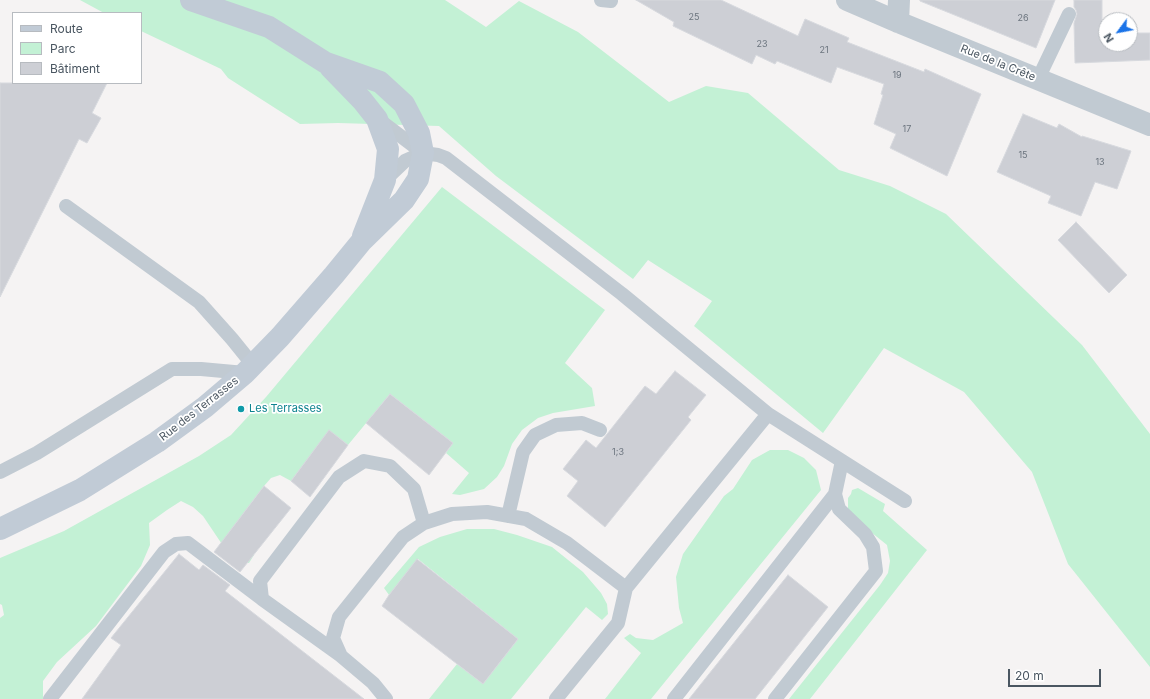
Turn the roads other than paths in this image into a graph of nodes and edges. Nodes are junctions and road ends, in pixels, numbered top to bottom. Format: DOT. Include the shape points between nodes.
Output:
graph roads {
  1 [pos="191,0"];
  2 [pos="847,0"];
  3 [pos="899,0"];
  4 [pos="1068,14"];
  5 [pos="898,22"];
  6 [pos="326,63"];
  7 [pos="1038,79"];
  8 [pos="377,119"];
  9 [pos="1150,125"];
  10 [pos="423,153"];
  11 [pos="385,180"];
  12 [pos="66,206"];
  13 [pos="361,242"];
  14 [pos="249,369"];
  15 [pos="768,414"];
  16 [pos="600,430"];
  17 [pos="842,461"];
  18 [pos="0,472"];
  19 [pos="835,494"];
  20 [pos="905,501"];
  21 [pos="508,516"];
  22 [pos="424,523"];
  23 [pos="0,529"];
  24 [pos="626,588"];
  25 [pos="262,599"];
  26 [pos="341,656"];
  27 [pos="50,699"];
  28 [pos="386,699"];
  29 [pos="556,699"];
  30 [pos="674,699"];
  31 [pos="775,699"];
  1 -- 6 [label="street, Rue des Terrasses" via="269,27"];
  2 -- 5 [label="street, Rue de la Crête"];
  3 -- 5 [label="street"];
  4 -- 7 [label="lane"];
  5 -- 7 [label="street, Rue de la Crête"];
  6 -- 8 [label="street, Rue des Terrasses"];
  6 -- 10 [label="street, Rue des Terrasses" via="380,82 404,104 419,133"];
  7 -- 9 [label="street, Rue de la Crête"];
  8 -- 10 [label="lane"];
  8 -- 11 [label="street, Rue des Terrasses" via="388,149"];
  10 -- 11 [label="lane" via="405,161"];
  10 -- 13 [label="street, Rue des Terrasses" via="418,179 404,200"];
  10 -- 15 [label="lane" via="446,158 622,294"];
  11 -- 13 [label="street, Rue des Terrasses"];
  12 -- 14 [label="lane" via="199,302 232,340"];
  13 -- 14 [label="street, Rue des Terrasses" via="280,337"];
  14 -- 18 [label="lane" via="172,370 37,453"];
  14 -- 23 [label="street, Rue des Terrasses" via="205,407 157,442 80,490"];
  15 -- 17 [label="lane"];
  15 -- 24 [label="lane"];
  16 -- 21 [label="lane" via="582,423 556,425 535,435 522,452"];
  17 -- 19 [label="lane"];
  17 -- 20 [label="lane"];
  19 -- 30 [label="lane"];
  19 -- 31 [label="lane" via="838,509 865,534 873,547 876,571"];
  21 -- 22 [label="lane" via="487,512 452,514"];
  21 -- 24 [label="lane" via="526,519 566,543"];
  22 -- 25 [label="lane" via="414,489 390,466 364,461 339,477 260,581"];
  22 -- 26 [label="lane" via="403,537 339,617 333,638"];
  24 -- 29 [label="lane" via="618,623"];
  25 -- 26 [label="lane"];
  25 -- 27 [label="lane" via="188,543 176,544 164,552"];
  26 -- 28 [label="lane" via="373,683"];
}
